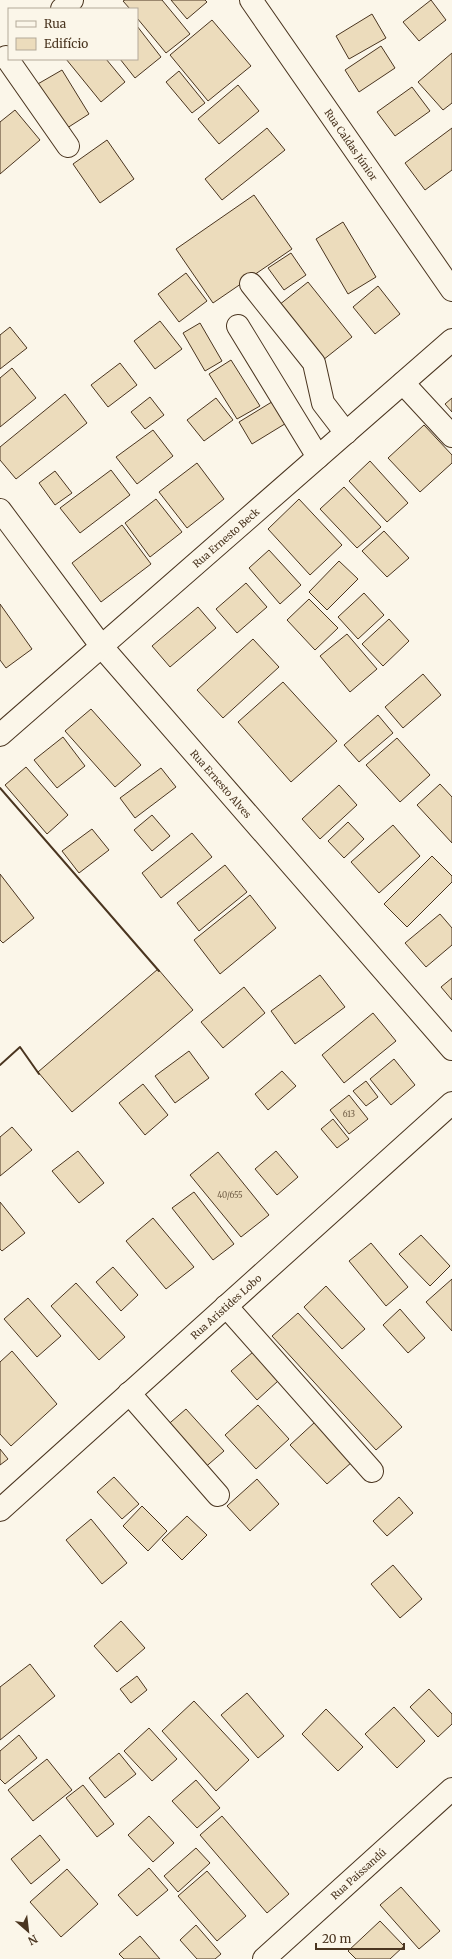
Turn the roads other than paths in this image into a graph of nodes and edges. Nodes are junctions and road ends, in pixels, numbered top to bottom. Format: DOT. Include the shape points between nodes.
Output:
graph roads {
  1 [pos="72,0"];
  2 [pos="251,0"];
  3 [pos="63,8"];
  4 [pos="5,57"];
  5 [pos="68,146"];
  6 [pos="252,284"];
  7 [pos="452,290"];
  8 [pos="238,326"];
  9 [pos="452,340"];
  10 [pos="403,382"];
  11 [pos="346,433"];
  12 [pos="452,436"];
  13 [pos="318,457"];
  14 [pos="0,510"];
  15 [pos="102,646"];
  16 [pos="0,735"];
  17 [pos="452,1049"];
  18 [pos="452,1103"];
  19 [pos="226,1306"];
  20 [pos="129,1394"];
  21 [pos="372,1471"];
  22 [pos="218,1495"];
  23 [pos="0,1510"];
  24 [pos="452,1789"];
  25 [pos="264,1959"];
  1 -- 3 [label="street"];
  2 -- 7 [label="street, Rua Caldas Júnior"];
  4 -- 5 [label="street"];
  6 -- 11 [label="street" via="314,362 323,403"];
  8 -- 13 [label="street"];
  9 -- 10 [label="street, Rua Ernesto Beck"];
  10 -- 11 [label="street, Rua Ernesto Beck"];
  10 -- 12 [label="street"];
  11 -- 13 [label="street, Rua Ernesto Beck"];
  13 -- 15 [label="street, Rua Ernesto Beck"];
  14 -- 15 [label="street, Rua Ernesto Alves"];
  15 -- 16 [label="street, Rua Ernesto Beck"];
  15 -- 17 [label="street, Rua Ernesto Alves"];
  18 -- 19 [label="street, Rua Aristides Lobo"];
  19 -- 20 [label="street, Rua Aristides Lobo"];
  19 -- 21 [label="street"];
  20 -- 22 [label="street"];
  20 -- 23 [label="street, Rua Aristides Lobo"];
  24 -- 25 [label="street, Rua Paissandú"];
}
